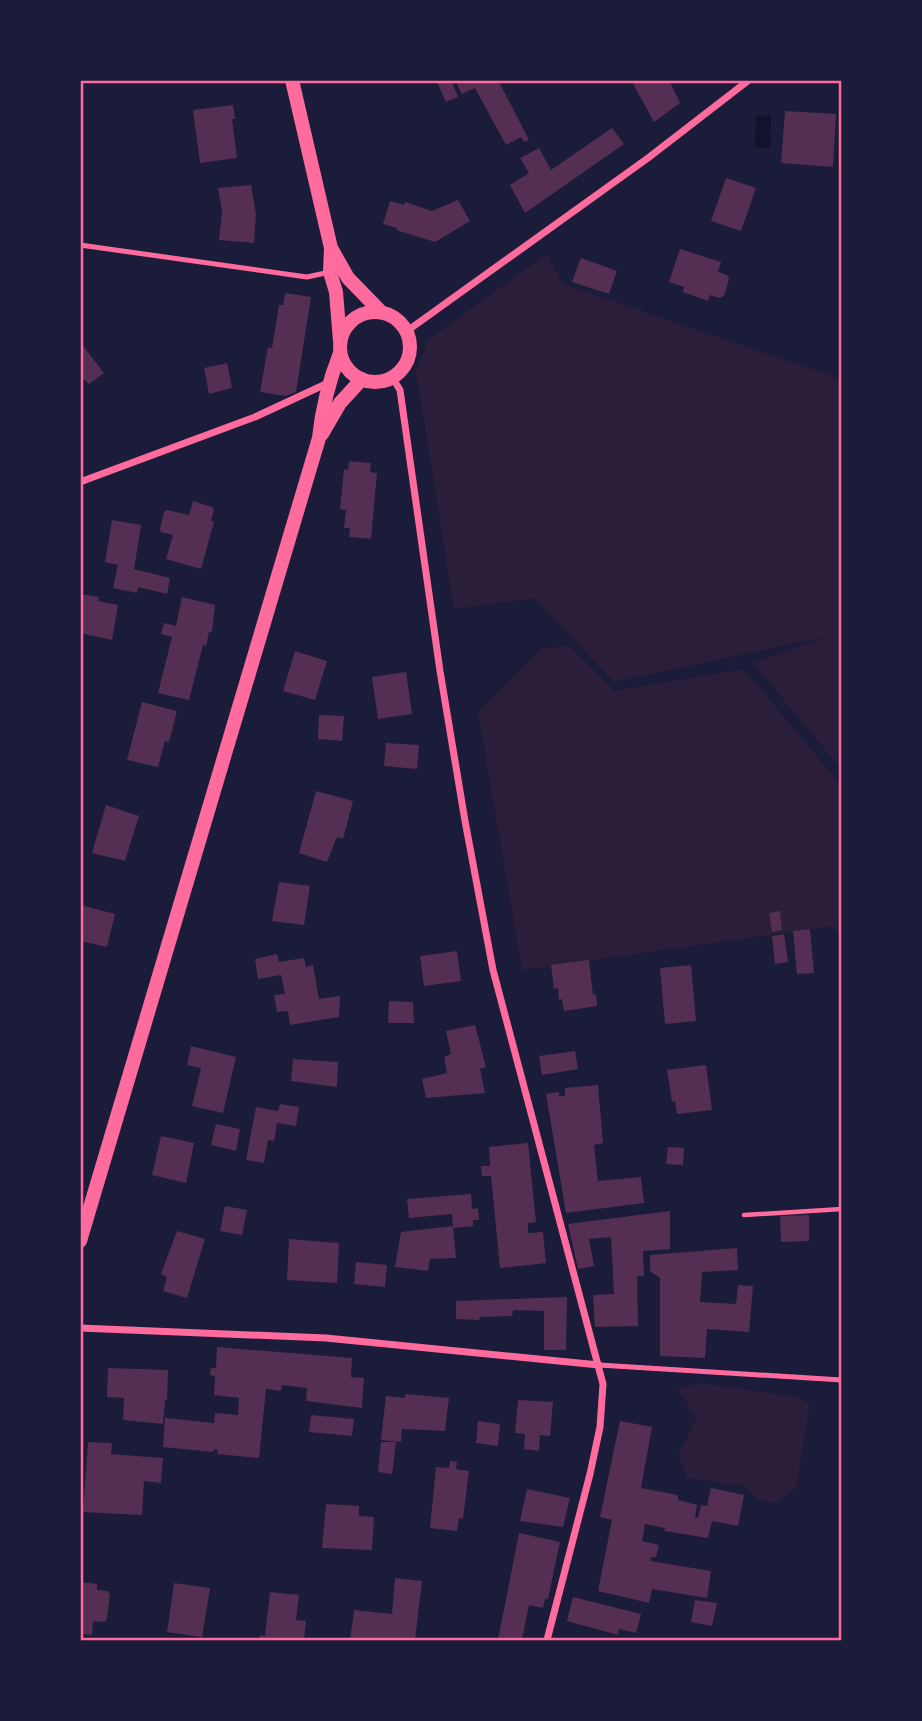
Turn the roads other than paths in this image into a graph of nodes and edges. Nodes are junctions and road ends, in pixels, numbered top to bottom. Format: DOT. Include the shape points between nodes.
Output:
graph roads {
  1 [pos="292,80"];
  2 [pos="749,80"];
  3 [pos="80,245"];
  4 [pos="331,248"];
  5 [pos="330,272"];
  6 [pos="381,312"];
  7 [pos="407,331"];
  8 [pos="340,347"];
  9 [pos="392,377"];
  10 [pos="362,379"];
  11 [pos="329,382"];
  12 [pos="319,438"];
  13 [pos="80,482"];
  14 [pos="80,1241"];
  15 [pos="80,1328"];
  16 [pos="599,1365"];
  17 [pos="842,1380"];
  18 [pos="547,1640"];
  1 -- 4 [label="main road"];
  2 -- 7 [label="street"];
  3 -- 5 [label="lane" via="307,278"];
  4 -- 5 [label="main road"];
  4 -- 6 [label="main road" via="353,284"];
  5 -- 8 [label="main road"];
  6 -- 7 [label="main road"];
  6 -- 8 [label="main road" via="350,322"];
  7 -- 9 [label="main road" via="409,355"];
  8 -- 10 [label="main road" via="344,363"];
  8 -- 11 [label="main road"];
  9 -- 10 [label="main road" via="373,382"];
  9 -- 16 [label="street" via="400,390 442,685 493,970"];
  10 -- 12 [label="main road" via="340,403"];
  11 -- 12 [label="main road"];
  11 -- 13 [label="street" via="255,417"];
  12 -- 14 [label="main road"];
  15 -- 16 [label="street" via="326,1338"];
  16 -- 17 [label="lane"];
  16 -- 18 [label="street" via="603,1384 600,1427"];
}
